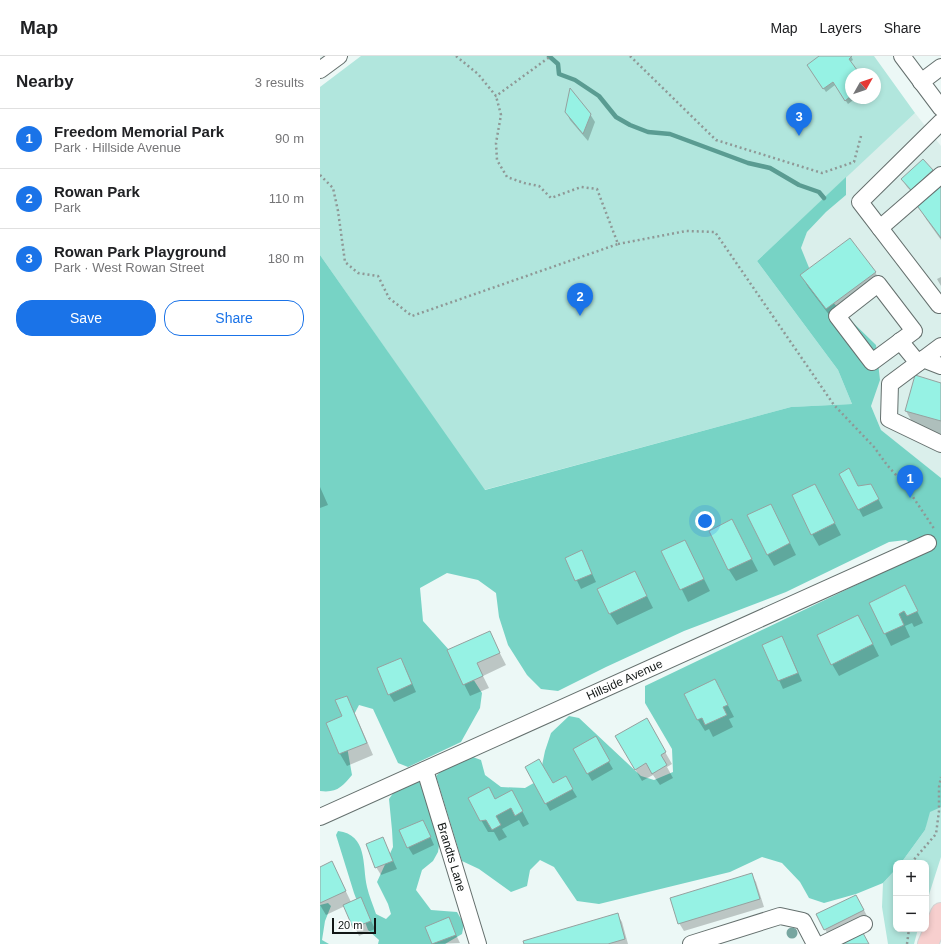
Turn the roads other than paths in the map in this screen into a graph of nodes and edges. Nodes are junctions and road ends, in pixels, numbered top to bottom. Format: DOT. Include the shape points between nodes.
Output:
graph roads {
  1 [pos="339,56"];
  2 [pos="902,56"];
  3 [pos="941,67"];
  4 [pos="320,70"];
  5 [pos="921,82"];
  6 [pos="941,108"];
  7 [pos="936,128"];
  8 [pos="941,175"];
  9 [pos="880,228"];
  10 [pos="939,305"];
  11 [pos="900,341"];
  12 [pos="941,346"];
  13 [pos="920,361"];
  14 [pos="941,366"];
  15 [pos="941,444"];
  16 [pos="933,539"];
  17 [pos="424,770"];
  18 [pos="320,817"];
  19 [pos="941,913"];
  20 [pos="864,924"];
  21 [pos="478,944"];
  22 [pos="691,944"];
  23 [pos="815,944"];
  24 [pos="823,944"];
  25 [pos="928,944"];
  1 -- 4 [label="street"];
  2 -- 5 [label="street"];
  3 -- 5 [label="street"];
  5 -- 6 [label="street"];
  7 -- 9 [label="street" via="860,202"];
  8 -- 9 [label="street"];
  9 -- 10 [label="street"];
  11 -- 11 [label="street" via="872,362 837,316 878,284 914,330"];
  11 -- 13 [label="street"];
  12 -- 13 [label="street"];
  13 -- 14 [label="street"];
  13 -- 15 [label="street" via="890,384 889,418"];
  16 -- 17 [label="street, Hillside Avenue"];
  17 -- 18 [label="street, Hillside Avenue"];
  17 -- 21 [label="street, Brandts Lane"];
  19 -- 25 [label="main road"];
  20 -- 24 [label="street"];
  22 -- 23 [label="street" via="780,916 803,921"];
}
